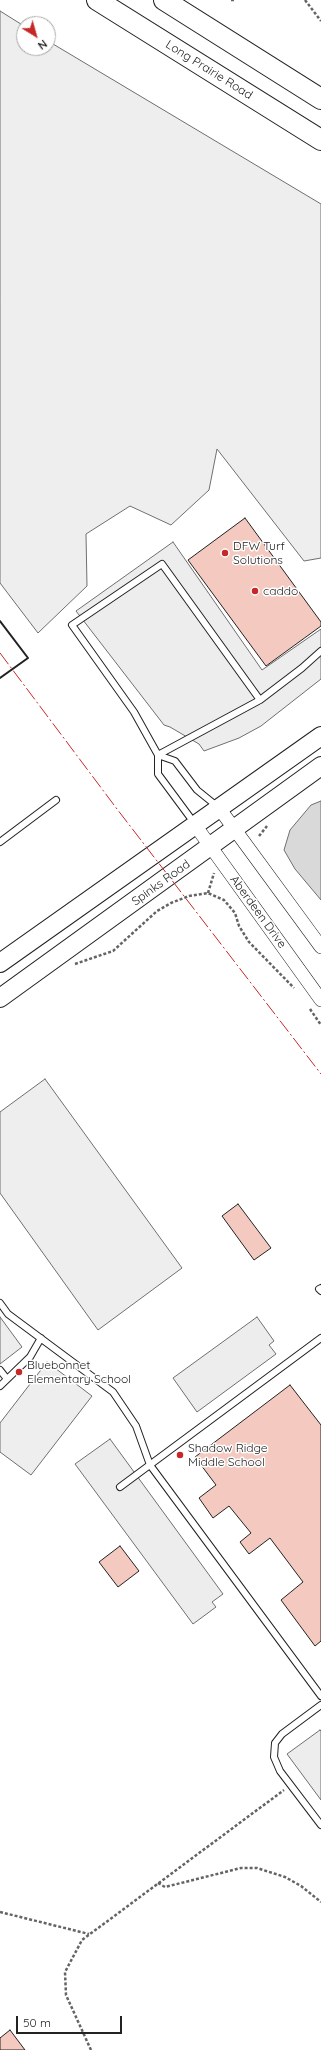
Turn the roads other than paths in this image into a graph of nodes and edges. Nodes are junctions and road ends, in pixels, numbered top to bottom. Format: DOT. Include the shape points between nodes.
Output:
graph roads {
  1 [pos="98,0"];
  2 [pos="164,0"];
  3 [pos="321,99"];
  4 [pos="321,140"];
  5 [pos="321,651"];
  6 [pos="260,700"];
  7 [pos="321,736"];
  8 [pos="158,755"];
  9 [pos="321,766"];
  10 [pos="56,800"];
  11 [pos="219,808"];
  12 [pos="196,825"];
  13 [pos="234,829"];
  14 [pos="0,842"];
  15 [pos="211,846"];
  16 [pos="321,947"];
  17 [pos="0,963"];
  18 [pos="0,998"];
  19 [pos="321,1000"];
  20 [pos="321,1288"];
  21 [pos="321,1291"];
  22 [pos="0,1303"];
  23 [pos="41,1338"];
  24 [pos="321,1338"];
  25 [pos="0,1370"];
  26 [pos="7,1379"];
  27 [pos="0,1386"];
  28 [pos="150,1465"];
  29 [pos="120,1487"];
  30 [pos="321,1696"];
  31 [pos="321,1705"];
  32 [pos="321,1825"];
  1 -- 4 [label="main road, Long Prairie Road"];
  2 -- 3 [label="main road"];
  5 -- 6 [label="lane"];
  6 -- 8 [label="lane"];
  6 -- 8 [label="lane" via="162,564 72,625 134,712"];
  7 -- 11 [label="main road"];
  8 -- 11 [label="lane" via="175,761 197,790"];
  8 -- 12 [label="lane" via="158,774"];
  9 -- 13 [label="main road, Spinks Road"];
  10 -- 14 [label="lane"];
  11 -- 12 [label="main road"];
  11 -- 13 [label="street"];
  12 -- 15 [label="street, Aberdeen Drive"];
  12 -- 17 [label="main road"];
  13 -- 15 [label="main road, Spinks Road"];
  13 -- 16 [label="street"];
  15 -- 18 [label="main road, Spinks Road"];
  15 -- 19 [label="street, Aberdeen Drive"];
  20 -- 21 [label="lane"];
  22 -- 23 [label="lane" via="8,1314"];
  23 -- 26 [label="lane" via="30,1357"];
  23 -- 28 [label="lane" via="113,1392 136,1426"];
  24 -- 28 [label="lane"];
  25 -- 26 [label="lane"];
  26 -- 27 [label="lane"];
  28 -- 29 [label="lane"];
  28 -- 30 [label="lane"];
  31 -- 32 [label="lane" via="282,1734 275,1743 274,1757 280,1771"];
}
